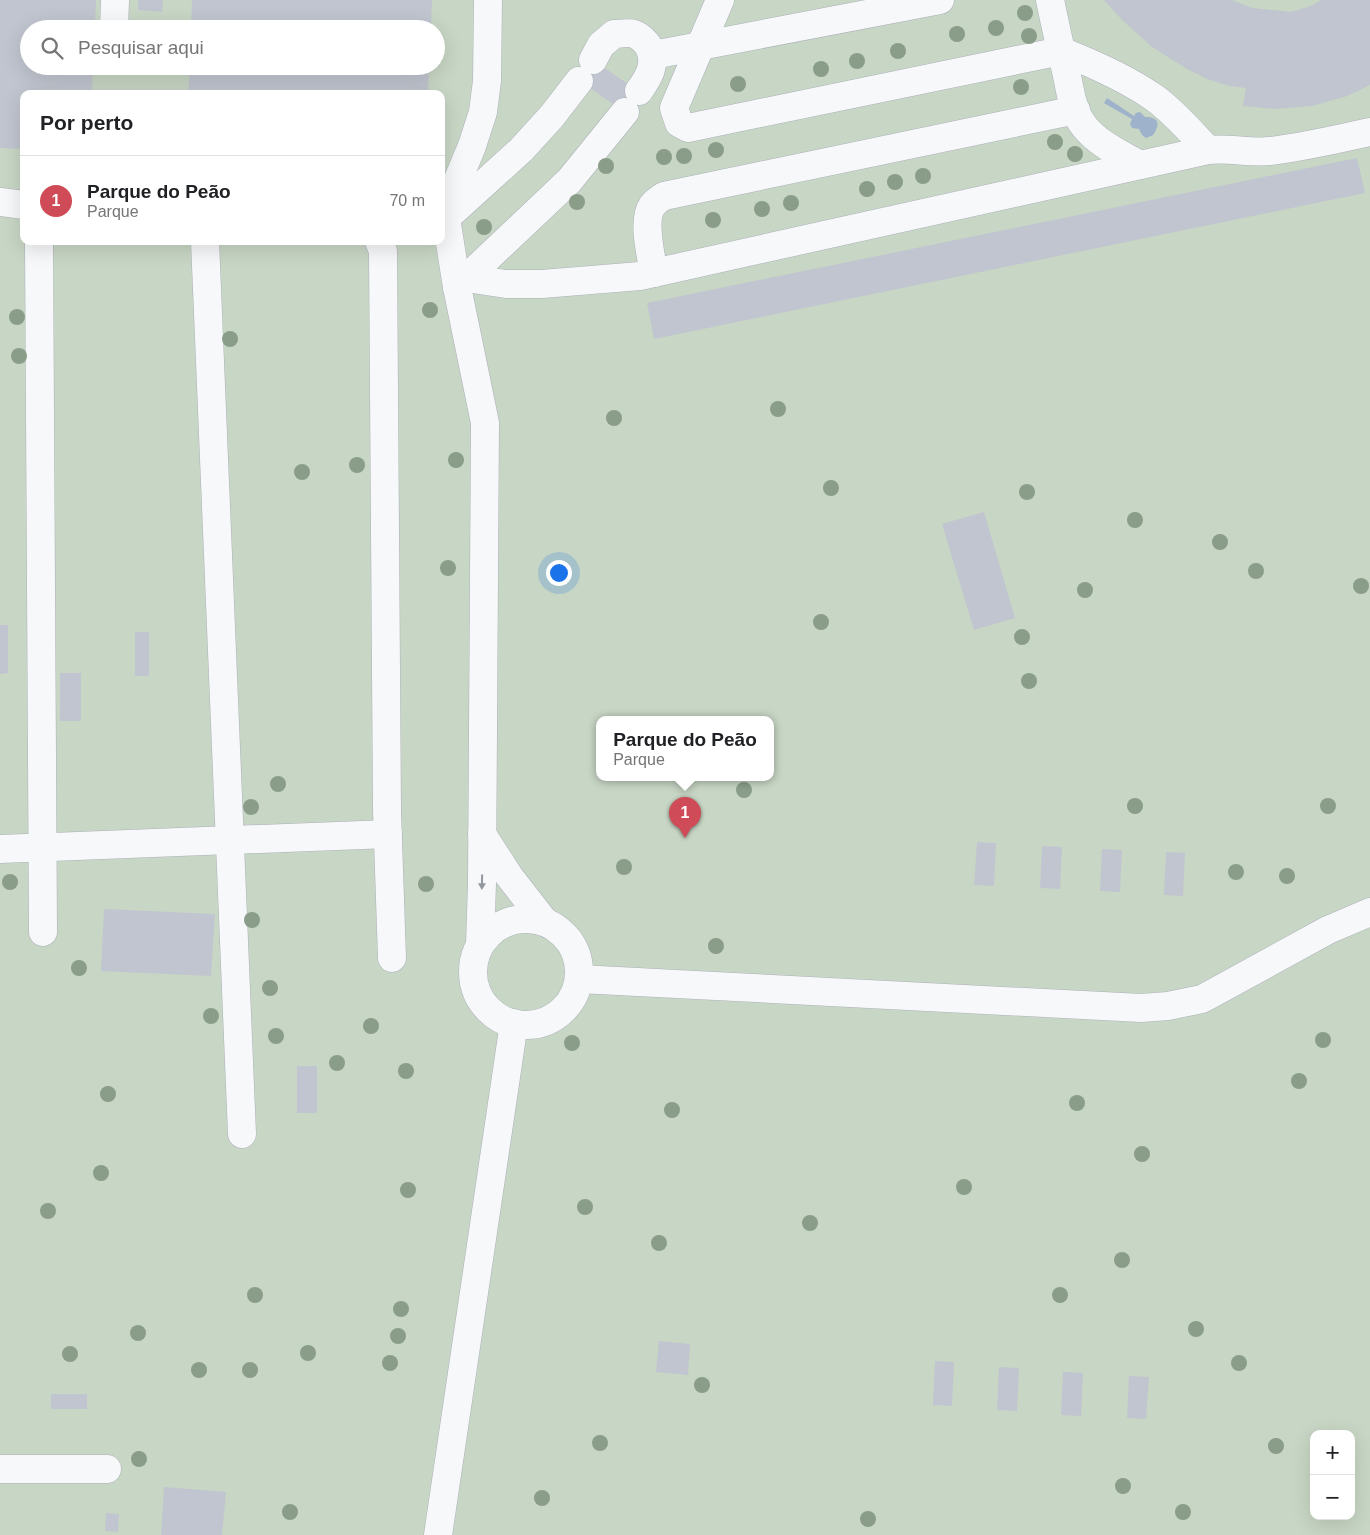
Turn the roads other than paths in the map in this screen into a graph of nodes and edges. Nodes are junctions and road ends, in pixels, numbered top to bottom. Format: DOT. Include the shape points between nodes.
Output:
graph roads {
  1 [pos="115,0"];
  2 [pos="488,0"];
  3 [pos="720,0"];
  4 [pos="940,0"];
  5 [pos="1050,0"];
  6 [pos="114,20"];
  7 [pos="702,45"];
  8 [pos="1061,51"];
  9 [pos="653,55"];
  10 [pos="1076,110"];
  11 [pos="1370,132"];
  12 [pos="1208,150"];
  13 [pos="1140,165"];
  14 [pos="0,202"];
  15 [pos="20,205"];
  16 [pos="446,218"];
  17 [pos="39,245"];
  18 [pos="205,245"];
  19 [pos="381,245"];
  20 [pos="654,273"];
  21 [pos="462,282"];
  22 [pos="388,834"];
  23 [pos="482,834"];
  24 [pos="230,839"];
  25 [pos="42,847"];
  26 [pos="0,849"];
  27 [pos="1370,912"];
  28 [pos="544,921"];
  29 [pos="43,932"];
  30 [pos="480,945"];
  31 [pos="392,958"];
  32 [pos="579,979"];
  33 [pos="514,1023"];
  34 [pos="242,1134"];
  35 [pos="0,1469"];
  36 [pos="107,1469"];
  37 [pos="438,1535"];
  1 -- 6 [label="street"];
  2 -- 16 [label="street" via="487,81 483,112"];
  3 -- 7 [label="street"];
  4 -- 7 [label="street"];
  5 -- 8 [label="street"];
  7 -- 8 [label="street" via="674,108 679,123 688,128"];
  7 -- 9 [label="street"];
  8 -- 10 [label="street"];
  8 -- 12 [label="street" via="1088,61 1144,91 1170,111"];
  9 -- 16 [label="street" via="646,42 634,34 614,34 601,45 552,116 521,150"];
  9 -- 21 [label="street" via="647,80 569,181"];
  10 -- 13 [label="street" via="1093,136"];
  10 -- 20 [label="street" via="664,196 650,208 648,219"];
  11 -- 12 [label="street" via="1269,151"];
  12 -- 13 [label="street"];
  13 -- 20 [label="street"];
  14 -- 15 [label="street"];
  16 -- 21 [label="street"];
  17 -- 25 [label="street"];
  18 -- 24 [label="street"];
  19 -- 22 [label="street"];
  20 -- 21 [label="street" via="542,284"];
  21 -- 23 [label="street" via="485,423"];
  22 -- 24 [label="street"];
  22 -- 31 [label="street"];
  23 -- 28 [label="street"];
  23 -- 30 [label="street, one-way"];
  24 -- 25 [label="street"];
  24 -- 34 [label="street"];
  25 -- 26 [label="street"];
  25 -- 29 [label="street"];
  27 -- 32 [label="street" via="1328,930 1202,999 1168,1006 1141,1008"];
  28 -- 30 [label="street" via="525,918 508,922 492,931"];
  28 -- 32 [label="street" via="560,930 571,944 578,960"];
  30 -- 33 [label="street" via="473,969 477,993 499,1018"];
  32 -- 33 [label="street" via="574,996 563,1010 547,1020 531,1024"];
  33 -- 37 [label="street"];
  35 -- 36 [label="street"];
}
